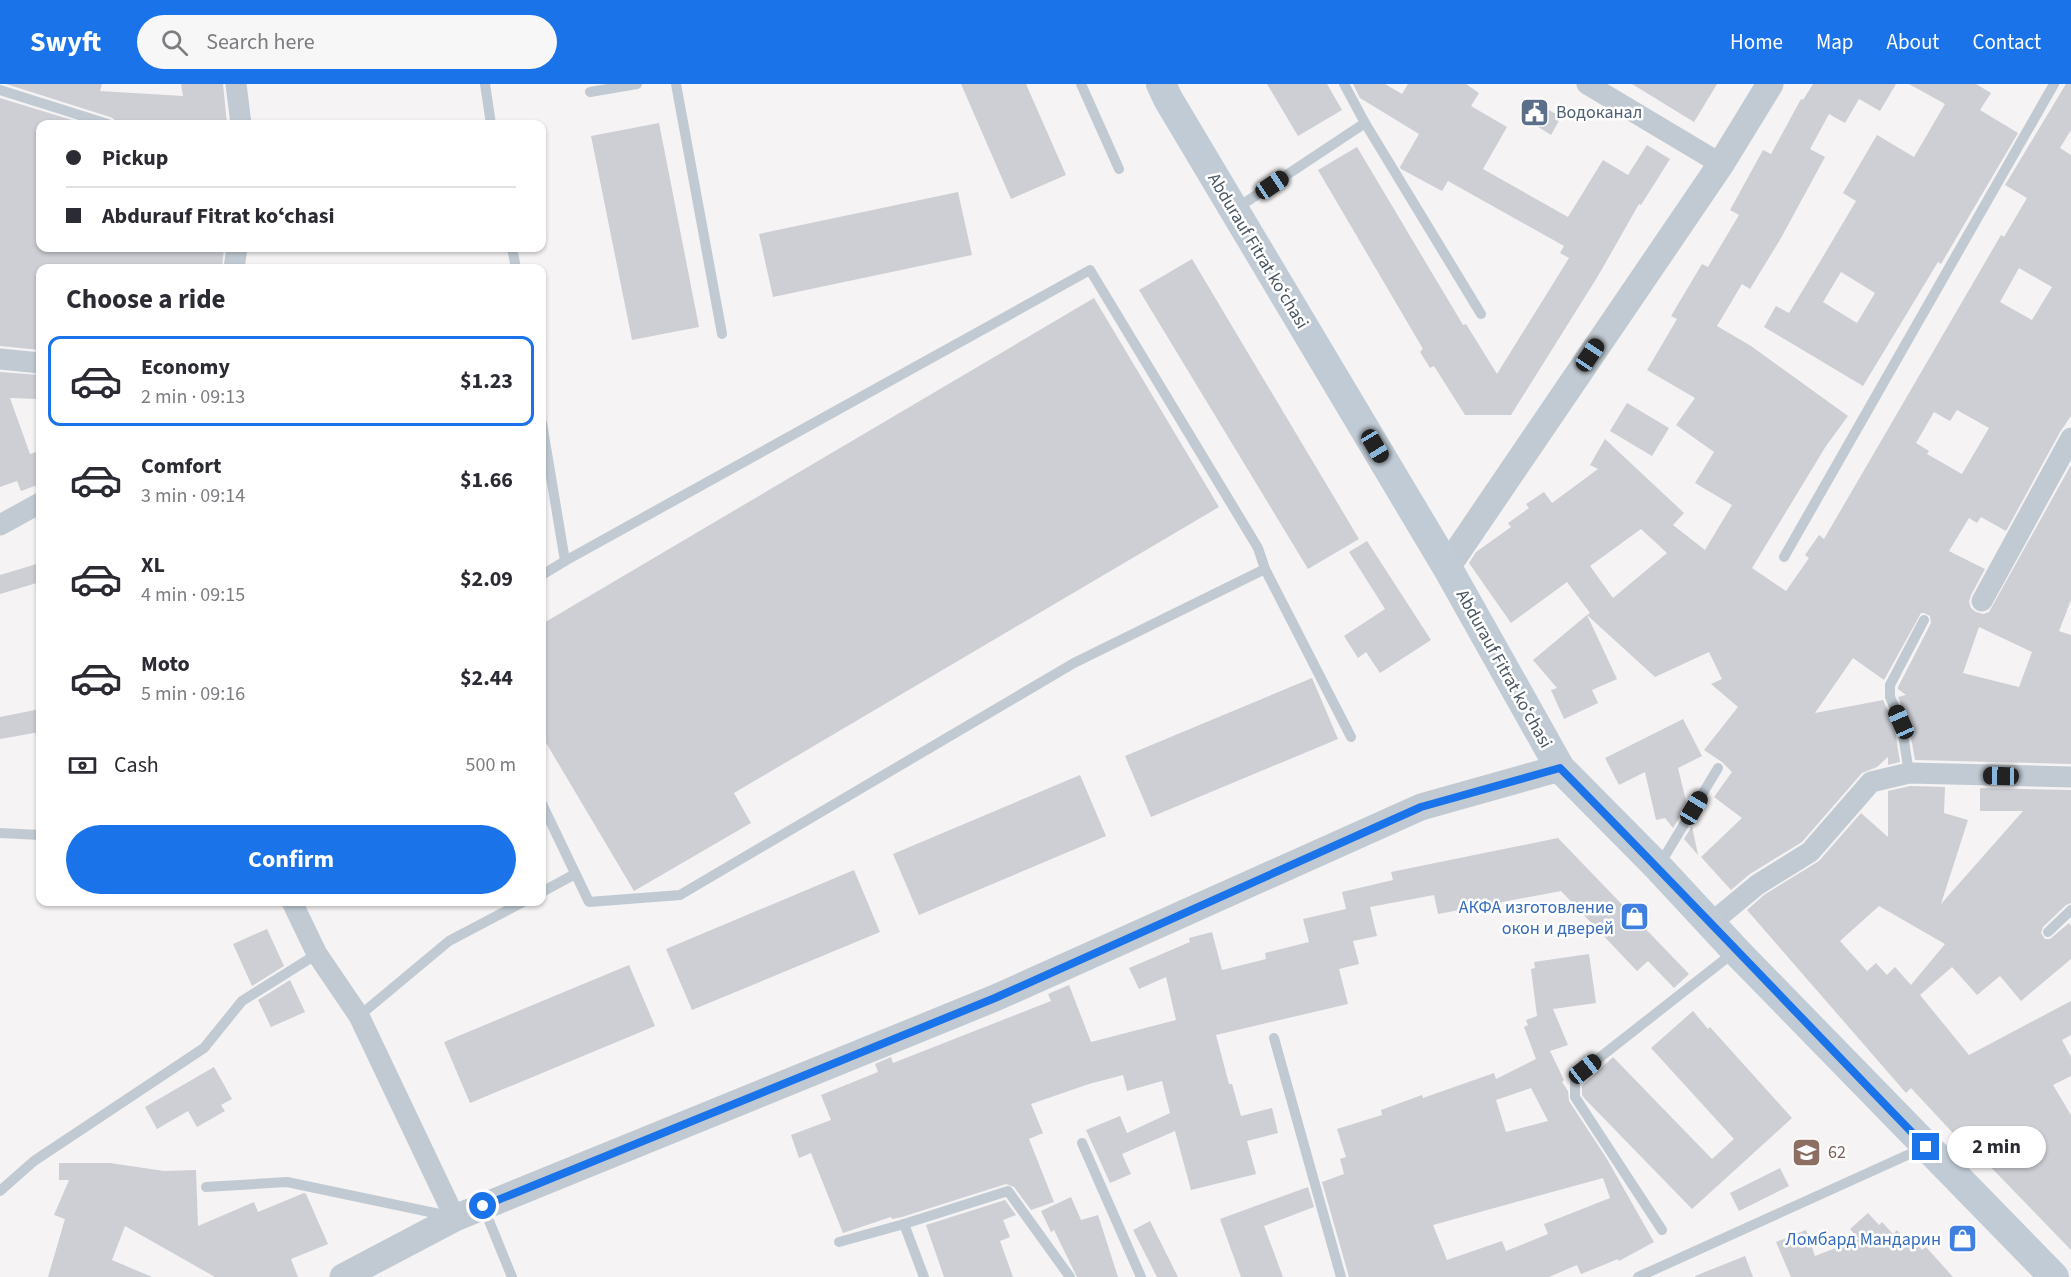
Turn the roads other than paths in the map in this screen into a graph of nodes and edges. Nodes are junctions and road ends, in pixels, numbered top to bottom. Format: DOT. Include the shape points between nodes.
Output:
graph roads {
  1 [pos="236,84"];
  2 [pos="485,84"];
  3 [pos="637,84"];
  4 [pos="676,84"];
  5 [pos="1081,84"];
  6 [pos="1161,84"];
  7 [pos="1344,84"];
  8 [pos="1587,84"];
  9 [pos="1770,84"];
  10 [pos="2054,84"];
  11 [pos="8,89"];
  12 [pos="590,92"];
  13 [pos="97,120"];
  14 [pos="240,120"];
  15 [pos="490,120"];
  16 [pos="1365,123"];
  17 [pos="1721,164"];
  18 [pos="1119,170"];
  19 [pos="1234,210"];
  20 [pos="1481,314"];
  21 [pos="722,334"];
  22 [pos="0,359"];
  23 [pos="36,363"];
  24 [pos="2071,438"];
  25 [pos="546,448"];
  26 [pos="36,505"];
  27 [pos="0,525"];
  28 [pos="1784,557"];
  29 [pos="564,561"];
  30 [pos="1447,567"];
  31 [pos="1265,569"];
  32 [pos="546,572"];
  33 [pos="1982,601"];
  34 [pos="1924,620"];
  35 [pos="1351,737"];
  36 [pos="1560,768"];
  37 [pos="1718,768"];
  38 [pos="1909,773"];
  39 [pos="2071,777"];
  40 [pos="546,812"];
  41 [pos="0,832"];
  42 [pos="36,835"];
  43 [pos="1658,867"];
  44 [pos="575,874"];
  45 [pos="546,890"];
  46 [pos="294,906"];
  47 [pos="515,906"];
  48 [pos="2071,910"];
  49 [pos="1710,924"];
  50 [pos="2048,932"];
  51 [pos="1736,951"];
  52 [pos="317,954"];
  53 [pos="359,1016"];
  54 [pos="1274,1038"];
  55 [pos="1082,1143"];
  56 [pos="1926,1147"];
  57 [pos="206,1187"];
  58 [pos="0,1191"];
  59 [pos="483,1206"];
  60 [pos="455,1218"];
  61 [pos="904,1224"];
  62 [pos="1662,1230"];
  63 [pos="839,1242"];
  64 [pos="510,1276"];
  65 [pos="343,1277"];
  66 [pos="924,1277"];
  67 [pos="1070,1277"];
  68 [pos="1141,1277"];
  69 [pos="1341,1277"];
  70 [pos="1638,1277"];
  71 [pos="2054,1277"];
  1 -- 14 [label="street"];
  2 -- 15 [label="lane"];
  3 -- 12 [label="lane"];
  4 -- 21 [label="lane"];
  5 -- 18 [label="lane"];
  6 -- 19 [label="main road, Abdurauf Fitrat koʻchasi"];
  7 -- 16 [label="lane"];
  8 -- 17 [label="street"];
  9 -- 17 [label="street"];
  10 -- 28 [label="lane"];
  11 -- 13 [label="lane"];
  16 -- 19 [label="lane"];
  16 -- 20 [label="lane"];
  17 -- 30 [label="street"];
  19 -- 30 [label="main road, Abdurauf Fitrat koʻchasi"];
  22 -- 23 [label="street"];
  24 -- 33 [label="street"];
  25 -- 29 [label="lane"];
  26 -- 27 [label="street"];
  29 -- 31 [label="lane" via="1090,270 1258,548"];
  29 -- 32 [label="lane"];
  30 -- 36 [label="main road, Abdurauf Fitrat koʻchasi"];
  31 -- 35 [label="lane"];
  31 -- 44 [label="lane" via="1074,663 680,895 589,902"];
  34 -- 38 [label="lane" via="1890,685"];
  36 -- 43 [label="main road, Abdurauf Fitrat koʻchasi"];
  36 -- 59 [label="street" via="1421,807 995,998"];
  37 -- 43 [label="lane"];
  38 -- 39 [label="street"];
  38 -- 49 [label="street" via="1870,782 1810,852 1756,885"];
  40 -- 44 [label="lane"];
  41 -- 42 [label="lane"];
  43 -- 49 [label="main road, Abdurauf Fitrat koʻchasi"];
  44 -- 45 [label="lane"];
  46 -- 52 [label="street"];
  47 -- 53 [label="lane" via="449,941"];
  48 -- 50 [label="lane"];
  49 -- 51 [label="main road, Abdurauf Fitrat koʻchasi"];
  51 -- 56 [label="main road, Abdurauf Fitrat koʻchasi"];
  51 -- 62 [label="lane" via="1585,1069 1575,1081 1575,1097"];
  52 -- 53 [label="street"];
  52 -- 58 [label="lane" via="242,1001 204,1048 34,1161"];
  53 -- 60 [label="street"];
  54 -- 69 [label="lane"];
  55 -- 68 [label="lane"];
  56 -- 70 [label="lane"];
  56 -- 71 [label="main road, Abdurauf Fitrat koʻchasi"];
  57 -- 60 [label="lane" via="287,1182"];
  59 -- 60 [label="street"];
  59 -- 64 [label="lane"];
  60 -- 65 [label="street"];
  61 -- 63 [label="lane"];
  61 -- 66 [label="lane"];
  61 -- 67 [label="lane" via="1008,1191"];
}
